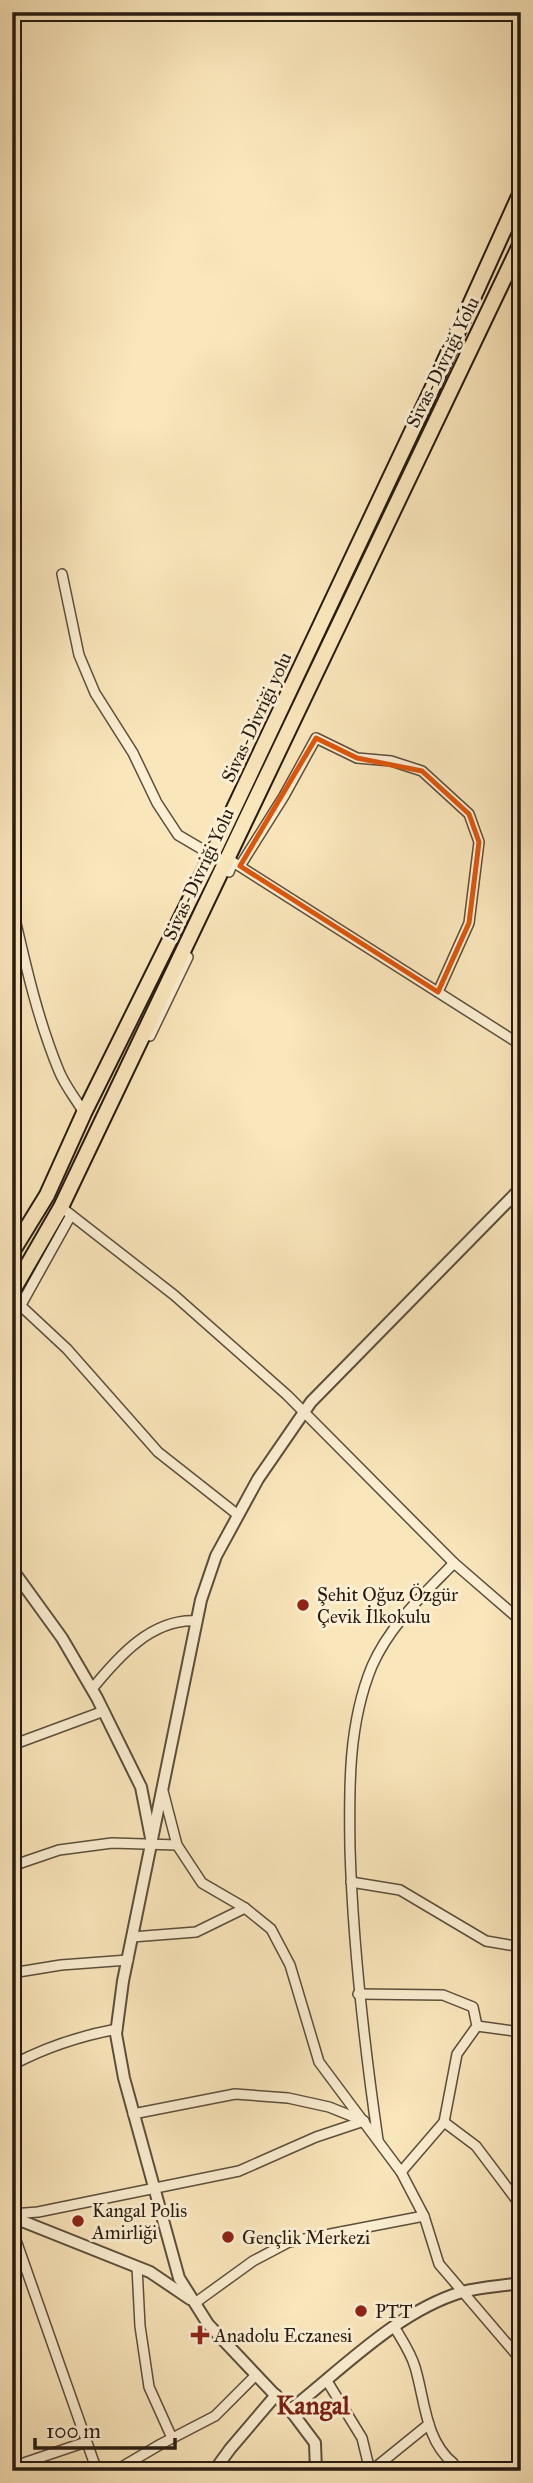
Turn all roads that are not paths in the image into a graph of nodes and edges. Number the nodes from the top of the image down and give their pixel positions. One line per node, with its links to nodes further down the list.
1 (521, 192): 4 (main road, Sivas-Divriği yolu)
2 (521, 243): 11 (main road, Sivas-Divriği Yolu)
3 (62, 574): 4 (street)
4 (212, 855): 9 (main road, Sivas-Divriği yolu)
5 (240, 866): 7 (street); 7 (street); 11 (street)
6 (12, 906): 9 (street)
7 (438, 992): 8 (street)
8 (521, 1045)
9 (84, 1112): 12 (main road, Sivas-Divriği yolu)
10 (521, 1188): 16 (street)
11 (66, 1211): 13 (main road, Sivas-Divriği Yolu); 14 (street); 16 (street)
12 (12, 1252)
13 (12, 1292)
14 (22, 1307): 15 (street); 17 (street)
15 (12, 1321)
16 (303, 1414): 17 (street); 18 (street)
17 (238, 1515): 20 (street)
18 (454, 1563): 21 (street); 29 (street)
19 (12, 1569): 22 (street)
20 (197, 1621): 22 (street); 25 (street)
21 (521, 1621)
22 (92, 1689): 23 (street)
23 (104, 1711): 24 (street); 26 (street)
24 (12, 1745)
25 (163, 1789): 26 (street); 27 (street)
26 (152, 1844): 27 (street); 28 (street); 31 (street)
27 (177, 1844): 30 (street)
28 (12, 1866)
29 (351, 1882): 32 (street); 35 (street)
30 (245, 1908): 31 (street); 41 (street)
31 (132, 1937): 33 (street)
32 (521, 1947)
33 (128, 1960): 34 (street); 37 (street)
34 (12, 1973)
35 (358, 1994): 36 (street); 43 (street)
36 (477, 2026): 38 (street); 42 (street)
37 (117, 2029): 39 (street); 40 (street)
38 (521, 2032)
39 (12, 2065)
40 (134, 2114): 41 (street); 45 (street)
41 (364, 2121): 43 (street); 45 (street)
42 (444, 2122): 44 (street); 46 (street)
43 (379, 2144): 44 (street)
44 (401, 2172): 48 (street)
45 (154, 2187): 47 (street); 53 (street)
46 (521, 2206)
47 (12, 2215): 50 (street)
48 (424, 2216): 52 (street); 53 (street)
49 (12, 2229): 62 (street)
50 (137, 2267): 53 (street); 61 (street)
51 (521, 2283): 52 (street)
52 (464, 2292): 54 (street); 55 (street)
53 (195, 2303): 56 (street)
54 (395, 2328): 57 (street); 60 (street)
55 (521, 2360)
56 (256, 2375): 58 (street); 61 (street)
57 (327, 2381): 59 (street); 69 (street)
58 (276, 2395): 59 (street); 67 (street)
59 (290, 2410): 68 (street)
60 (429, 2424): 63 (street); 69 (street)
61 (172, 2438): 66 (street)
62 (86, 2442): 64 (street); 65 (street)
63 (453, 2463)
64 (12, 2468)
65 (97, 2471)
66 (115, 2471)
67 (214, 2471)
68 (316, 2471)
69 (370, 2471)

